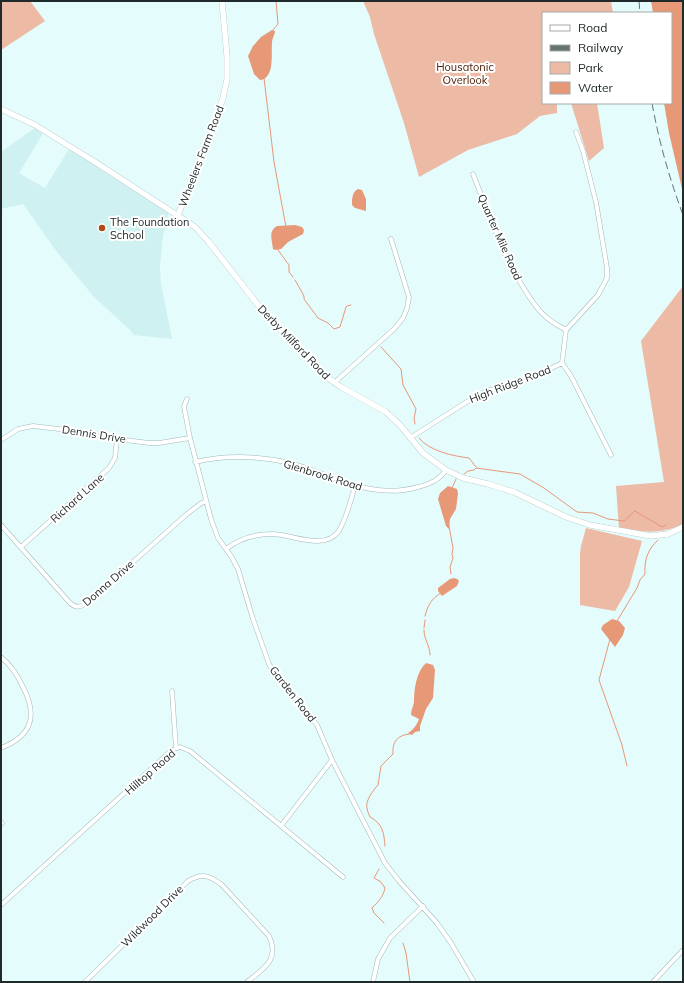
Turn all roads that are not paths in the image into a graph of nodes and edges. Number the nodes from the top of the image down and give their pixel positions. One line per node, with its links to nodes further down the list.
1 (222, 1): 5 (main road, Wheelers Farm Road)
2 (1, 109): 5 (main road, Derby Milford Road)
3 (576, 132): 7 (street)
4 (473, 174): 7 (street, Quarter Mile Road)
5 (178, 215): 9 (main road, Derby Milford Road)
6 (391, 239): 9 (street)
7 (566, 330): 8 (street, High Ridge Road)
8 (562, 363): 12 (street, High Ridge Road); 15 (street)
9 (334, 383): 12 (main road, Derby Milford Road)
10 (187, 399): 11 (street, Garden Road)
11 (190, 438): 13 (street, Dennis Drive); 16 (street, Garden Road)
12 (410, 438): 17 (main road, Derby Milford Road)
13 (117, 439): 14 (street, Dennis Drive); 22 (street, Richard Lane)
14 (1, 440)
15 (611, 455)
16 (195, 462): 18 (street, Glenbrook Road); 19 (street, Garden Road)
17 (446, 470): 18 (street, Glenbrook Road); 21 (main road, Derby Milford Road)
18 (355, 486): 23 (street)
19 (206, 501): 22 (street, Donna Drive); 23 (street, Garden Road)
20 (1, 525): 22 (street, Donna Drive)
21 (683, 527)
22 (21, 547)
23 (226, 548): 28 (street, Garden Road)
24 (1, 657): 26 (street)
25 (172, 691): 27 (street)
26 (1, 748)
27 (176, 748): 29 (street, Hilltop Road); 31 (street, Hilltop Road)
28 (332, 760): 29 (street); 32 (street, Garden Road)
29 (281, 826): 30 (street, Hilltop Road)
30 (343, 877)
31 (1, 905)
32 (423, 906): 36 (street); 37 (street, Garden Road)
33 (683, 950): 38 (street)
34 (85, 982): 35 (street, Wildwood Drive)
35 (247, 982)
36 (373, 982)
37 (474, 982)
38 (653, 982)

